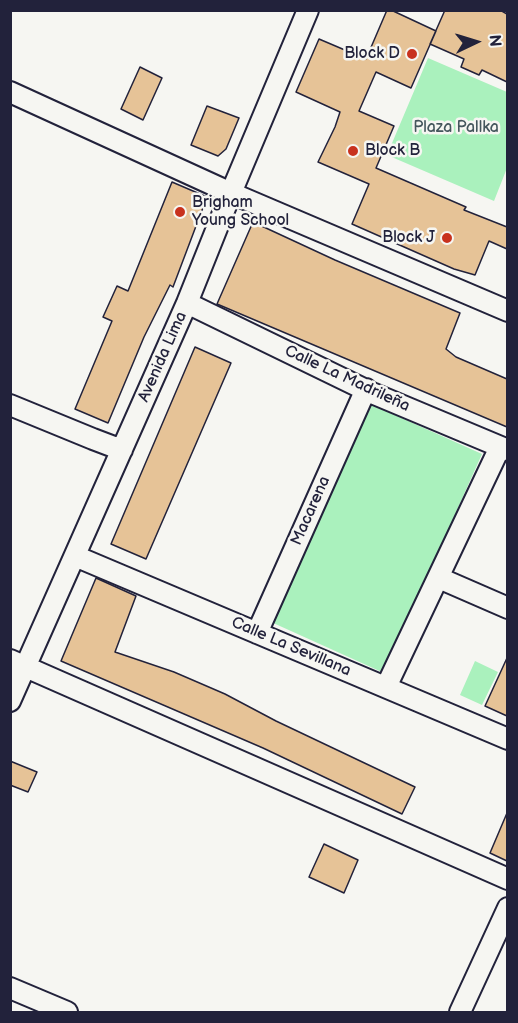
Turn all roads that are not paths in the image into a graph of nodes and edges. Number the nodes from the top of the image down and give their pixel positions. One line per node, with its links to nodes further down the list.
1 (308, 10): 3 (street, Avenida Lima)
2 (10, 92): 3 (street)
3 (231, 193): 4 (street, Avenida Lima); 5 (street)
4 (187, 303): 6 (street, Calle La Madrileña); 9 (street, Avenida Lima)
5 (507, 311)
6 (366, 389): 8 (street, Calle La Madrileña); 13 (street, Macarena)
7 (10, 405): 9 (street)
8 (504, 449): 11 (street)
9 (122, 450): 10 (street, Avenida Lima)
10 (75, 556): 13 (street, Calle La Sevillana); 14 (street, Avenida Lima)
11 (439, 578): 12 (street); 15 (street)
12 (507, 608)
13 (256, 633): 15 (street, Calle La Sevillana)
14 (18, 663): 16 (street, Avenida Lima); 18 (street)
15 (386, 687): 17 (street, Calle La Sevillana)
16 (10, 701)
17 (507, 739)
18 (507, 879)
19 (507, 908): 21 (street)
20 (10, 988): 22 (street)
21 (466, 1011)
22 (67, 1012)

